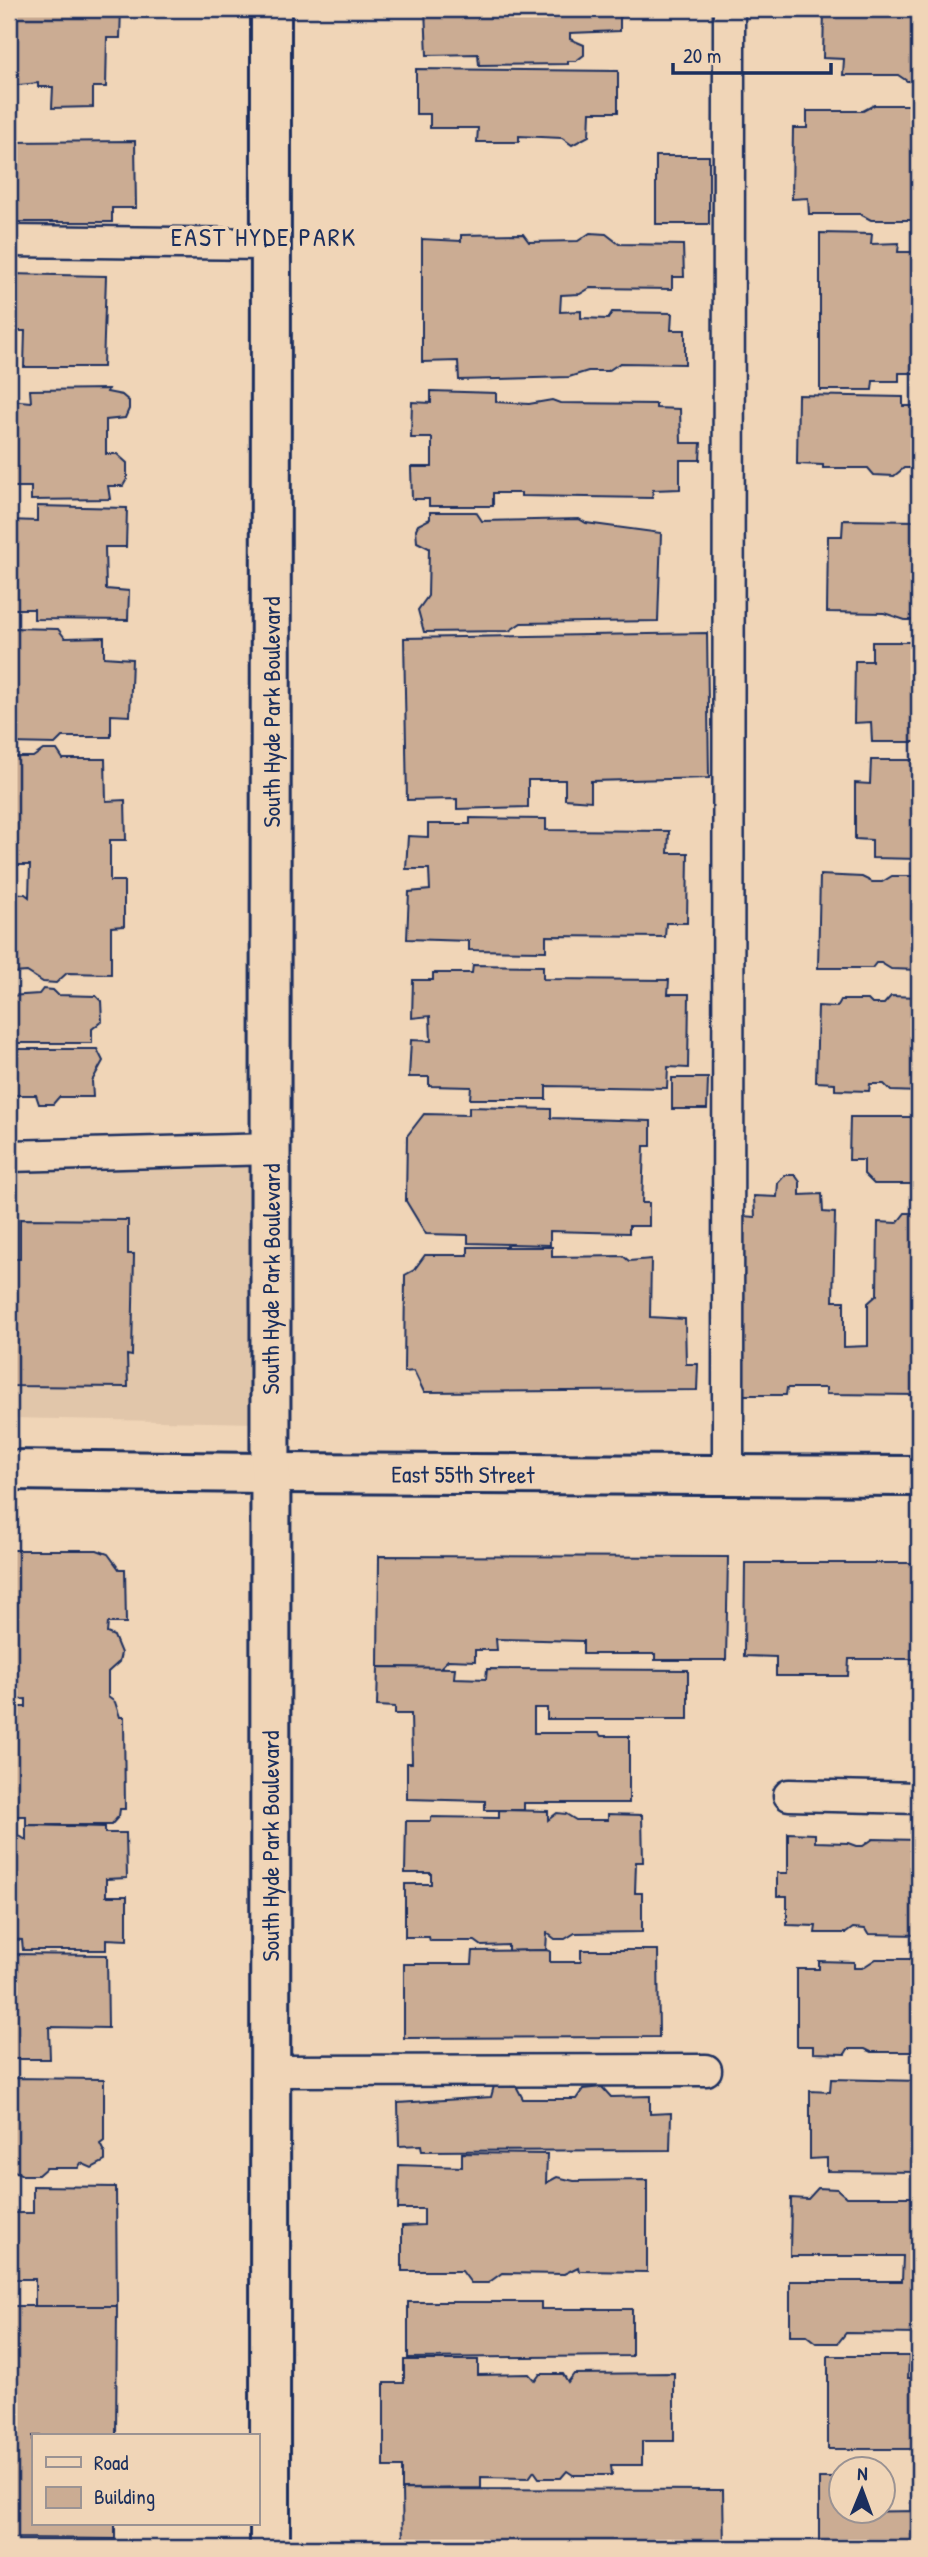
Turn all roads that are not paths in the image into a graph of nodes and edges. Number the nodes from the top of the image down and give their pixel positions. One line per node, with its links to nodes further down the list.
1 (271, 9): 4 (street, South Hyde Park Boulevard)
2 (729, 9): 9 (lane)
3 (9, 241): 4 (lane)
4 (271, 244): 5 (street, South Hyde Park Boulevard)
5 (271, 1149): 6 (lane); 8 (street, South Hyde Park Boulevard)
6 (9, 1156)
7 (9, 1470): 8 (street, East 55th Street)
8 (271, 1473): 9 (street, East 55th Street); 14 (street, South Hyde Park Boulevard)
9 (728, 1475): 10 (street, East 55th Street)
10 (919, 1476)
11 (789, 1795): 12 (lane)
12 (919, 1798)
13 (706, 2070): 14 (lane)
14 (270, 2071): 15 (street, South Hyde Park Boulevard)
15 (270, 2548)

